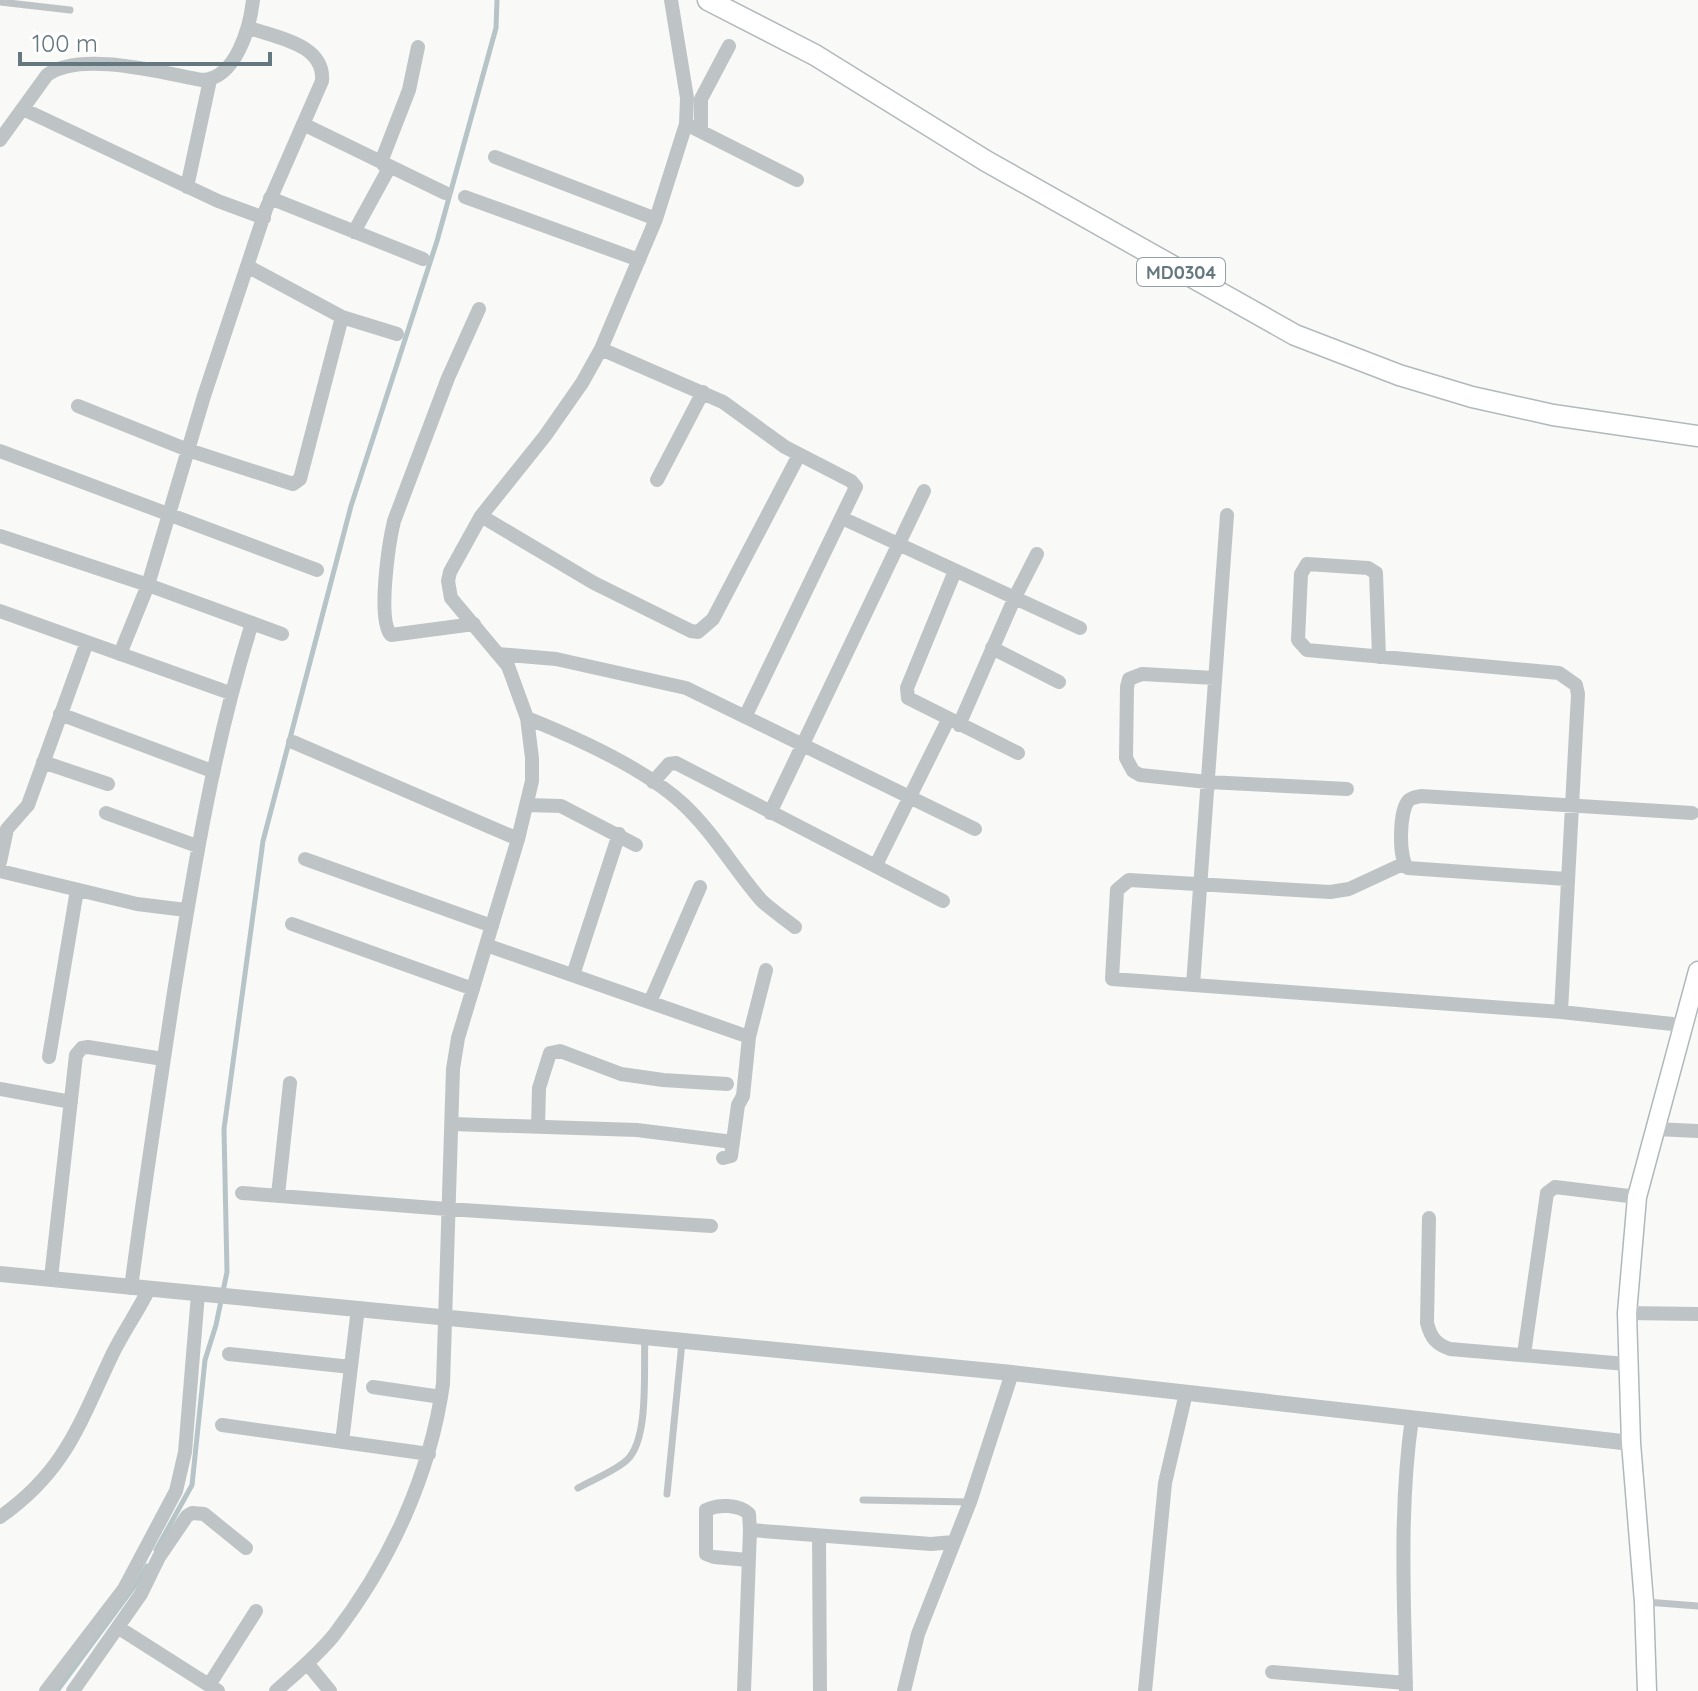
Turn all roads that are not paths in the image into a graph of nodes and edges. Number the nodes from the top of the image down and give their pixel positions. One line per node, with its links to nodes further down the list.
1 (253, 0): 6 (street)
2 (671, 0): 12 (street)
3 (708, 0): 34 (main road, MD0304)
4 (0, 2): 5 (lane)
5 (70, 10)
6 (250, 28): 9 (street); 11 (street)
7 (729, 46): 13 (street)
8 (418, 47): 16 (street)
9 (210, 80): 10 (street); 18 (street)
10 (23, 109): 14 (street); 18 (street)
11 (303, 124): 16 (street); 21 (street)
12 (686, 124): 13 (street); 23 (street)
13 (701, 131): 17 (street)
14 (0, 140)
15 (495, 157): 23 (street)
16 (381, 162): 19 (street); 24 (street)
17 (797, 180)
18 (187, 187): 22 (street)
19 (445, 193)
20 (465, 197): 26 (street)
21 (270, 198): 22 (street); 24 (street)
22 (264, 218): 27 (street)
23 (656, 219): 26 (street)
24 (354, 232): 25 (street)
25 (423, 259)
26 (639, 260): 31 (street)
27 (247, 266): 29 (street); 35 (street)
28 (479, 309): 53 (street)
29 (342, 317): 30 (street); 35 (street)
30 (397, 334)
31 (601, 349): 32 (street); 42 (street)
32 (703, 392): 37 (street); 38 (street)
33 (78, 406): 35 (street)
34 (1698, 436)
35 (188, 450): 40 (street)
36 (0, 451): 40 (street)
37 (799, 455): 42 (street); 43 (street)
38 (657, 480)
39 (924, 491): 45 (street)
40 (168, 513): 47 (street); 49 (street)
41 (1227, 515): 61 (street)
42 (481, 516): 53 (street)
43 (842, 518): 45 (street); 65 (street)
44 (0, 536): 49 (street)
45 (898, 544): 48 (street); 69 (street)
46 (1037, 554): 50 (street)
47 (317, 570)
48 (955, 571): 50 (street); 67 (street)
49 (148, 585): 52 (street); 58 (street)
50 (1015, 597): 54 (street); 57 (street)
51 (0, 611): 56 (street)
52 (252, 623): 55 (street); 63 (street)
53 (474, 624): 59 (street)
54 (1080, 628)
55 (282, 634)
56 (87, 642): 58 (street); 64 (street)
57 (992, 648): 62 (street); 67 (street)
58 (120, 654): 63 (street)
59 (498, 654): 65 (street); 66 (street)
60 (1379, 657): 60 (street); 78 (street)
61 (1215, 678): 74 (street); 74 (street)
62 (1059, 682)
63 (230, 693): 72 (street)
64 (60, 714): 71 (street); 72 (street)
65 (745, 717): 69 (street)
66 (527, 718): 73 (street); 79 (street)
67 (954, 722): 70 (street); 77 (street)
68 (293, 742): 85 (street)
69 (804, 745): 77 (street); 81 (street)
70 (1018, 753)
71 (43, 762): 75 (street); 89 (street)
72 (212, 771): 87 (street)
73 (653, 782): 81 (street); 101 (street)
74 (1208, 782): 76 (street); 94 (street)
75 (108, 784)
76 (1347, 789)
77 (909, 797): 83 (street); 91 (street)
78 (1571, 804): 82 (street); 90 (street); 93 (street)
79 (527, 805): 84 (street); 85 (street)
80 (106, 813): 87 (street)
81 (770, 813): 91 (street)
82 (1692, 813)
83 (975, 829)
84 (619, 834): 86 (street); 105 (street)
85 (518, 839): 100 (street)
86 (636, 845)
87 (197, 846): 98 (street)
88 (305, 859): 100 (street)
89 (0, 862)
90 (1403, 864): 93 (street); 94 (street)
91 (876, 865): 97 (street)
92 (0, 871): 96 (street)
93 (1566, 879): 110 (street)
94 (1200, 885): 106 (street); 106 (street)
95 (700, 887): 109 (street)
96 (77, 890): 98 (street); 113 (street)
97 (943, 901)
98 (186, 910): 114 (street)
99 (292, 924): 107 (street)
100 (492, 926): 102 (street)
101 (795, 927)
102 (486, 945): 105 (street); 107 (street)
103 (766, 970): 112 (street)
104 (1698, 971): 108 (main road)
105 (573, 975): 109 (street)
106 (1193, 985): 110 (street)
107 (473, 989): 119 (street)
108 (1695, 994): 111 (main road)
109 (650, 1002): 112 (street)
110 (1561, 1012): 111 (street)
111 (1682, 1025): 121 (main road)
112 (749, 1037): 124 (street)
113 (49, 1057)
114 (163, 1059): 118 (street); 133 (street)
115 (290, 1083): 126 (street)
116 (727, 1084): 120 (street)
117 (0, 1089): 118 (street)
118 (71, 1102): 132 (street)
119 (452, 1124): 120 (street); 128 (street)
120 (538, 1127): 123 (street)
121 (1655, 1129): 122 (street); 127 (main road)
122 (1698, 1131)
123 (725, 1141)
124 (723, 1158)
125 (242, 1193): 126 (street)
126 (278, 1195): 128 (street)
127 (1637, 1197): 137 (main road); 143 (street)
128 (447, 1209): 130 (street); 139 (street)
129 (1429, 1218): 143 (street)
130 (711, 1226)
131 (0, 1274): 132 (street)
132 (51, 1278): 133 (street)
133 (131, 1288): 134 (street)
134 (149, 1289): 135 (street); 159 (street)
135 (215, 1295): 136 (street); 173 (street)
136 (358, 1308): 139 (street); 145 (street)
137 (1627, 1313): 138 (street); 144 (main road)
138 (1698, 1314)
139 (445, 1316): 140 (street); 149 (street)
140 (645, 1335): 141 (street); 155 (lane)
141 (682, 1339): 146 (street); 156 (lane)
142 (229, 1354): 145 (street)
143 (1524, 1354): 144 (street)
144 (1626, 1364): 153 (main road)
145 (351, 1367): 152 (street)
146 (1012, 1373): 148 (street); 158 (street)
147 (373, 1387): 149 (street)
148 (1186, 1393): 150 (street); 180 (street)
149 (441, 1397): 154 (street)
150 (1412, 1418): 153 (street); 171 (street)
151 (222, 1425): 152 (street)
152 (342, 1442): 154 (street)
153 (1631, 1443): 165 (main road)
154 (429, 1454): 169 (street)
155 (578, 1488)
156 (667, 1494)
157 (863, 1500): 158 (lane)
158 (970, 1502): 162 (street)
159 (0, 1517)
160 (750, 1530): 161 (street); 164 (street); 164 (street)
161 (819, 1536): 162 (street); 178 (street)
162 (953, 1542): 179 (street)
163 (246, 1548): 168 (street)
164 (748, 1560): 177 (street)
165 (1644, 1602): 166 (lane); 181 (main road)
166 (1698, 1606)
167 (256, 1611): 172 (street)
168 (119, 1628): 172 (street); 174 (street)
169 (307, 1663): 175 (street); 176 (street)
170 (1272, 1672): 171 (street)
171 (1406, 1687)
172 (213, 1688)
173 (46, 1691)
174 (73, 1691)
175 (276, 1691)
176 (330, 1691)
177 (744, 1691)
178 (820, 1691)
179 (904, 1691)
180 (1145, 1691)
181 (1647, 1691)

